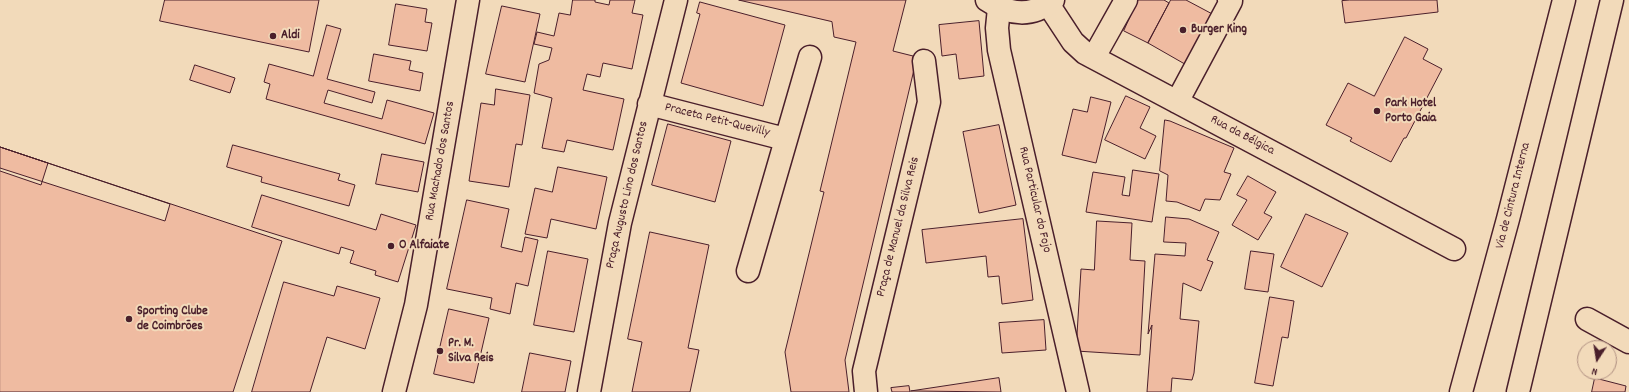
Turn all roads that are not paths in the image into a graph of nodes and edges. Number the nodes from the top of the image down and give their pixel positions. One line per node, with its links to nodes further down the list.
1 (468, 0): 19 (main road, Rua Machado dos Santos)
2 (676, 0): 13 (main road, Praça Augusto Lino dos Santos)
3 (1126, 0): 10 (main road)
4 (1229, 0): 12 (main road)
5 (1564, 0): 23 (main road, Via de Cintura Interna)
6 (1612, 0): 24 (main road)
7 (1050, 2): 8 (main road, Rua da Bélgica); 10 (main road, Rua da Bélgica)
8 (993, 4): 22 (main road, Rua Particular do Fojo)
9 (810, 57): 14 (main road, Praceta Petit-Quevilly)
10 (1094, 57): 12 (main road, Rua da Bélgica)
11 (924, 61): 21 (main road, Praça de Manuel da Silva Reis)
12 (1177, 102): 15 (main road, Rua da Bélgica)
13 (649, 104): 14 (main road, Praceta Petit-Quevilly); 20 (main road, Praça Augusto Lino dos Santos)
14 (785, 139): 16 (main road, Praceta Petit-Quevilly)
15 (1454, 249)
16 (748, 271)
17 (1587, 319): 18 (main road)
18 (1629, 342)
19 (394, 392)
20 (589, 392)
21 (866, 392)
22 (1078, 392)
23 (1461, 392)
24 (1518, 392)

